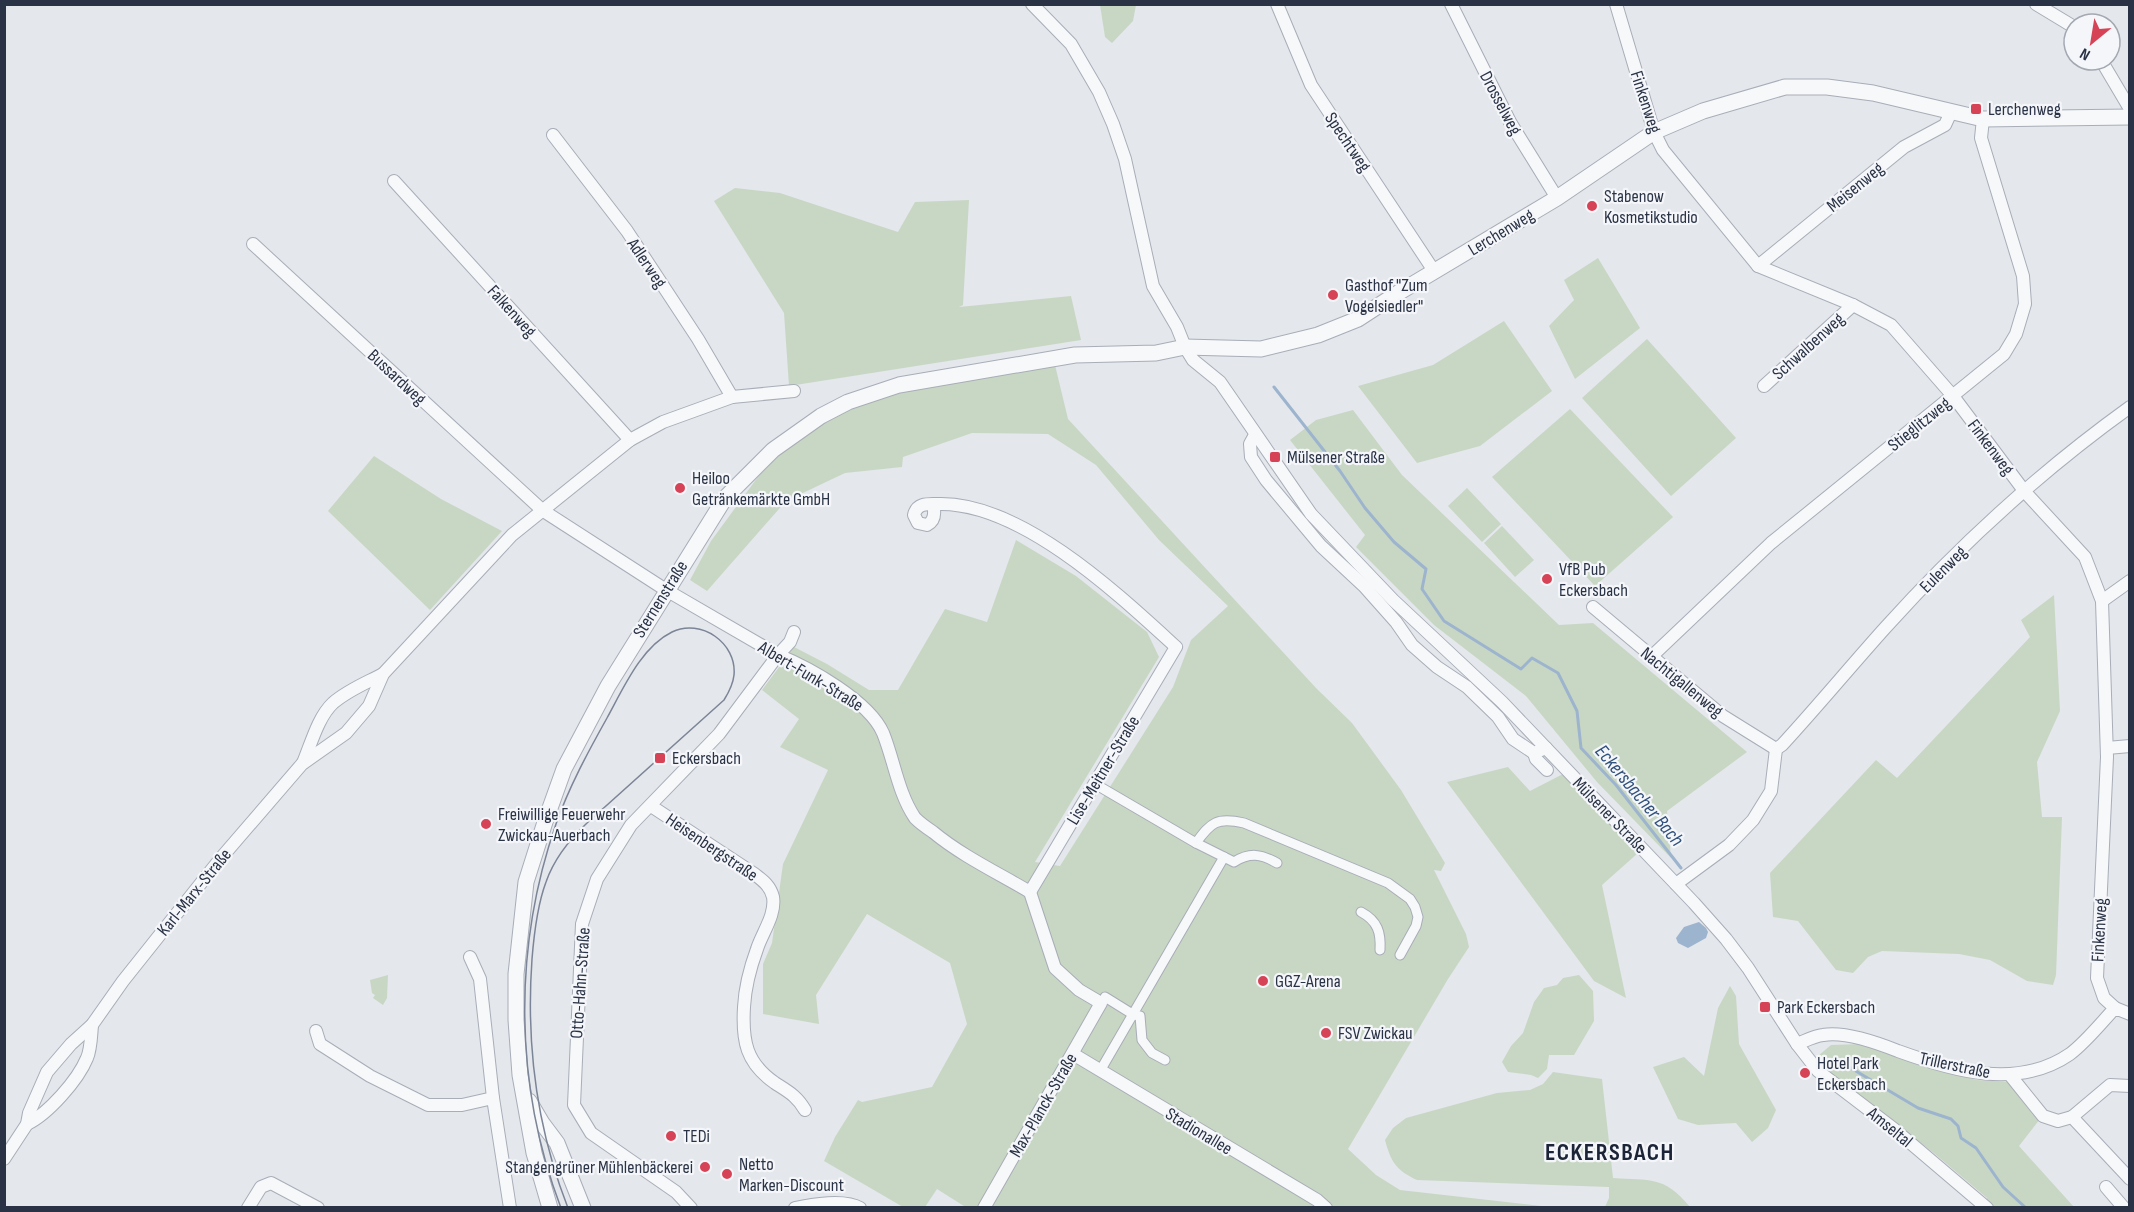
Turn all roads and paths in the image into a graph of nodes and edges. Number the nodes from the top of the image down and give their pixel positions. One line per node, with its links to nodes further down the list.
1 (1032, 4): 20 (street, Mülsener Straße)
2 (1277, 4): 18 (street, Spechtweg)
3 (1451, 4): 15 (street, Drosselweg)
4 (1616, 4): 12 (street, Finkenweg)
5 (2036, 4): 6 (street)
6 (2062, 20)
7 (2108, 72): 8 (street)
8 (2130, 109)
9 (1951, 112): 11 (street, Lerchenweg); 12 (street, Lerchenweg); 17 (street, Meisenweg)
10 (2130, 117): 11 (street, Lerchenweg)
11 (1983, 119): 23 (street, Stieglitzweg)
12 (1654, 132): 15 (street, Lerchenweg); 17 (street, Finkenweg)
13 (553, 135): 24 (street, Adlerweg)
14 (394, 181): 27 (street, Falkenweg)
15 (1557, 198): 18 (street, Lerchenweg)
16 (253, 244): 30 (street, Bussardweg)
17 (1758, 266): 19 (street, Finkenweg)
18 (1434, 271): 20 (street, Lerchenweg)
19 (1853, 305): 21 (street, Schwalbenweg); 23 (street, Finkenweg)
20 (1185, 347): 26 (street, Mülsener Straße); 32 (street, Sternenstraße)
21 (1764, 386)
22 (794, 391): 24 (street, Karl-Marx-Straße)
23 (1953, 396): 28 (street, Finkenweg); 37 (street, Stieglitzweg)
24 (732, 397): 27 (street, Karl-Marx-Straße)
25 (2130, 407): 28 (street, Eulenweg)
26 (1255, 435): 42 (street, Mülsener Straße); 42 (street)
27 (630, 440): 30 (street, Karl-Marx-Straße)
28 (2025, 492): 33 (street, Finkenweg); 41 (street, Eulenweg)
29 (933, 504): 45 (street, Lise-Meitner-Straße)
30 (542, 510): 32 (street, Albert-Funk-Straße); 38 (street, Karl-Marx-Straße)
31 (2130, 580): 33 (street)
32 (666, 590): 36 (street, Albert-Funk-Straße); 67 (street, Sternenstraße)
33 (2102, 601): 40 (street, Finkenweg)
34 (1593, 607): 37 (street, Nachtigallenweg)
35 (794, 632): 36 (street, Otto-Hahn-Straße)
36 (778, 656): 46 (street, Otto-Hahn-Straße); 51 (street, Albert-Funk-Straße)
37 (1651, 657): 41 (street, Nachtigallenweg)
38 (383, 674): 43 (street, Karl-Marx-Straße); 43 (street, Karl-Marx-Straße)
39 (2130, 747): 40 (street)
40 (2107, 748): 57 (street, Finkenweg)
41 (1776, 749): 50 (street)
42 (1540, 750): 44 (street); 50 (street, Mülsener Straße)
43 (302, 764): 60 (street, Karl-Marx-Straße)
44 (1547, 770)
45 (1095, 784): 47 (street); 51 (street, Lise-Meitner-Straße)
46 (651, 806): 70 (street, Heisenbergstraße); 81 (street, Otto-Hahn-Straße)
47 (1196, 843): 48 (street); 54 (street)
48 (1224, 857): 49 (street); 59 (street)
49 (1277, 863)
50 (1676, 884): 62 (street, Mülsener Straße)
51 (1030, 892): 56 (street)
52 (1361, 912): 53 (street)
53 (1380, 950)
54 (1400, 954)
55 (470, 957): 69 (street)
56 (1103, 1000): 59 (street); 63 (street, Max-Planck-Straße)
57 (2115, 1008): 58 (street); 66 (street, Trillerstraße)
58 (2130, 1014)
59 (1134, 1015): 64 (street); 65 (street)
60 (93, 1025): 72 (street, Karl-Marx-Straße); 72 (street, Karl-Marx-Straße)
61 (316, 1031): 69 (street)
62 (1797, 1044): 66 (street, Trillerstraße); 86 (street, Amseltal)
63 (1073, 1054): 65 (street, Stadionallee); 84 (street, Max-Planck-Straße)
64 (1165, 1060)
65 (1100, 1071): 85 (street, Stadionallee)
66 (2010, 1075): 71 (street)
67 (520, 1076): 79 (street, Sternenstraße); 80 (street, Sternenstraße)
68 (2130, 1086): 71 (street)
69 (493, 1098): 78 (street)
70 (805, 1110)
71 (2073, 1117): 74 (street)
72 (27, 1124): 73 (street, Karl-Marx-Straße)
73 (4, 1159)
74 (2130, 1179)
75 (2106, 1187): 87 (street)
76 (248, 1208): 77 (street)
77 (318, 1208)
78 (510, 1208)
79 (550, 1208)
80 (583, 1208)
81 (691, 1208)
82 (795, 1208): 83 (street)
83 (860, 1208)
84 (984, 1208)
85 (1326, 1208)
86 (1987, 1208)
87 (2124, 1208)

